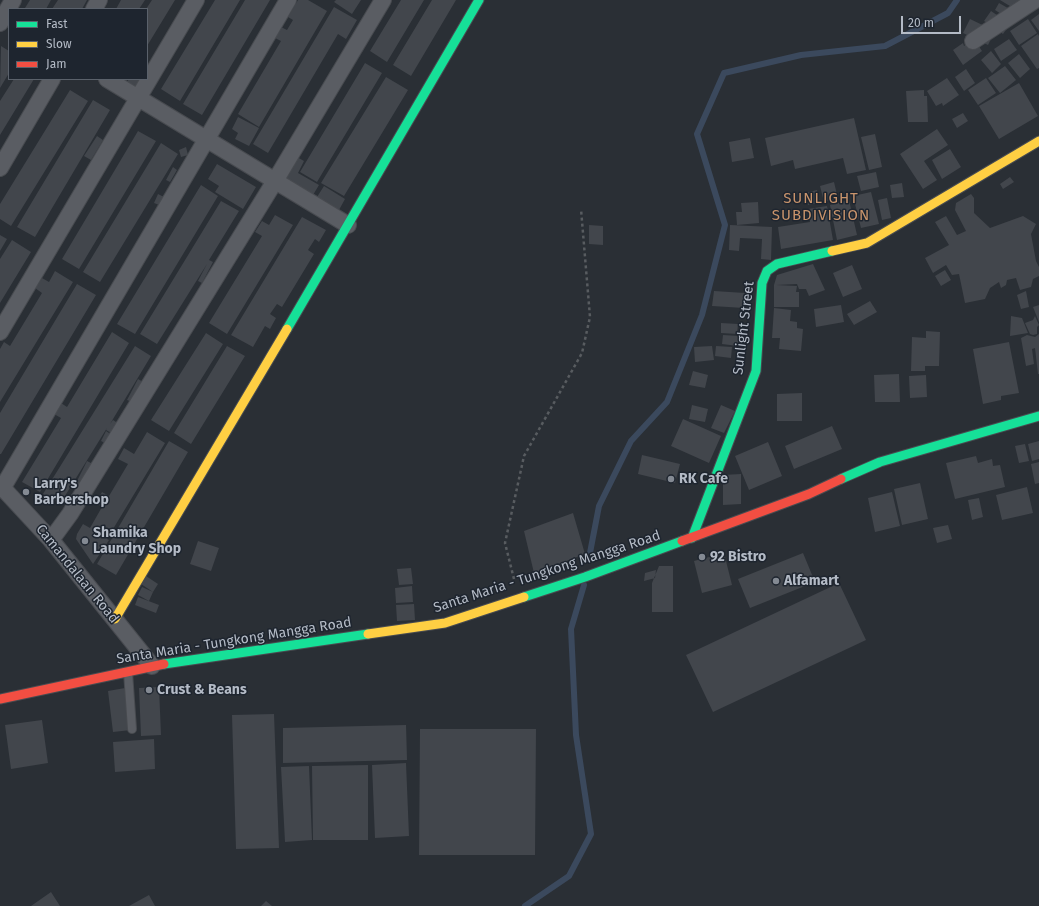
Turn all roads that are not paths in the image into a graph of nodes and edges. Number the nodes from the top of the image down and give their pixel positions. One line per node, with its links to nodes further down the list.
1 (196, 0): 11 (street)
2 (288, 0): 12 (street)
3 (383, 0): 15 (street)
4 (479, 0): 16 (street)
5 (1035, 0): 8 (street)
6 (8, 10): 7 (street)
7 (3, 19)
8 (973, 42)
9 (51, 80): 14 (street)
10 (109, 80): 11 (street)
11 (138, 98): 12 (street); 17 (street)
12 (206, 139): 15 (street); 19 (street)
13 (1039, 142): 20 (street, Sunlight Street)
14 (0, 168)
15 (275, 181): 16 (street); 21 (street)
16 (348, 225): 22 (street)
17 (0, 332)
18 (1039, 416): 20 (street, Santa Maria - Tungkong Mangga Road)
19 (1, 486): 21 (street, Camandalaan Road)
20 (692, 538): 23 (street, Santa Maria - Tungkong Mangga Road)
21 (51, 540): 22 (street, Camandalaan Road)
22 (115, 619): 23 (street, Camandalaan Road)
23 (152, 666): 24 (street, Santa Maria - Tungkong Mangga Road)
24 (128, 671): 25 (street, Santa Maria - Tungkong Mangga Road); 26 (lane)
25 (0, 699)
26 (132, 730)

